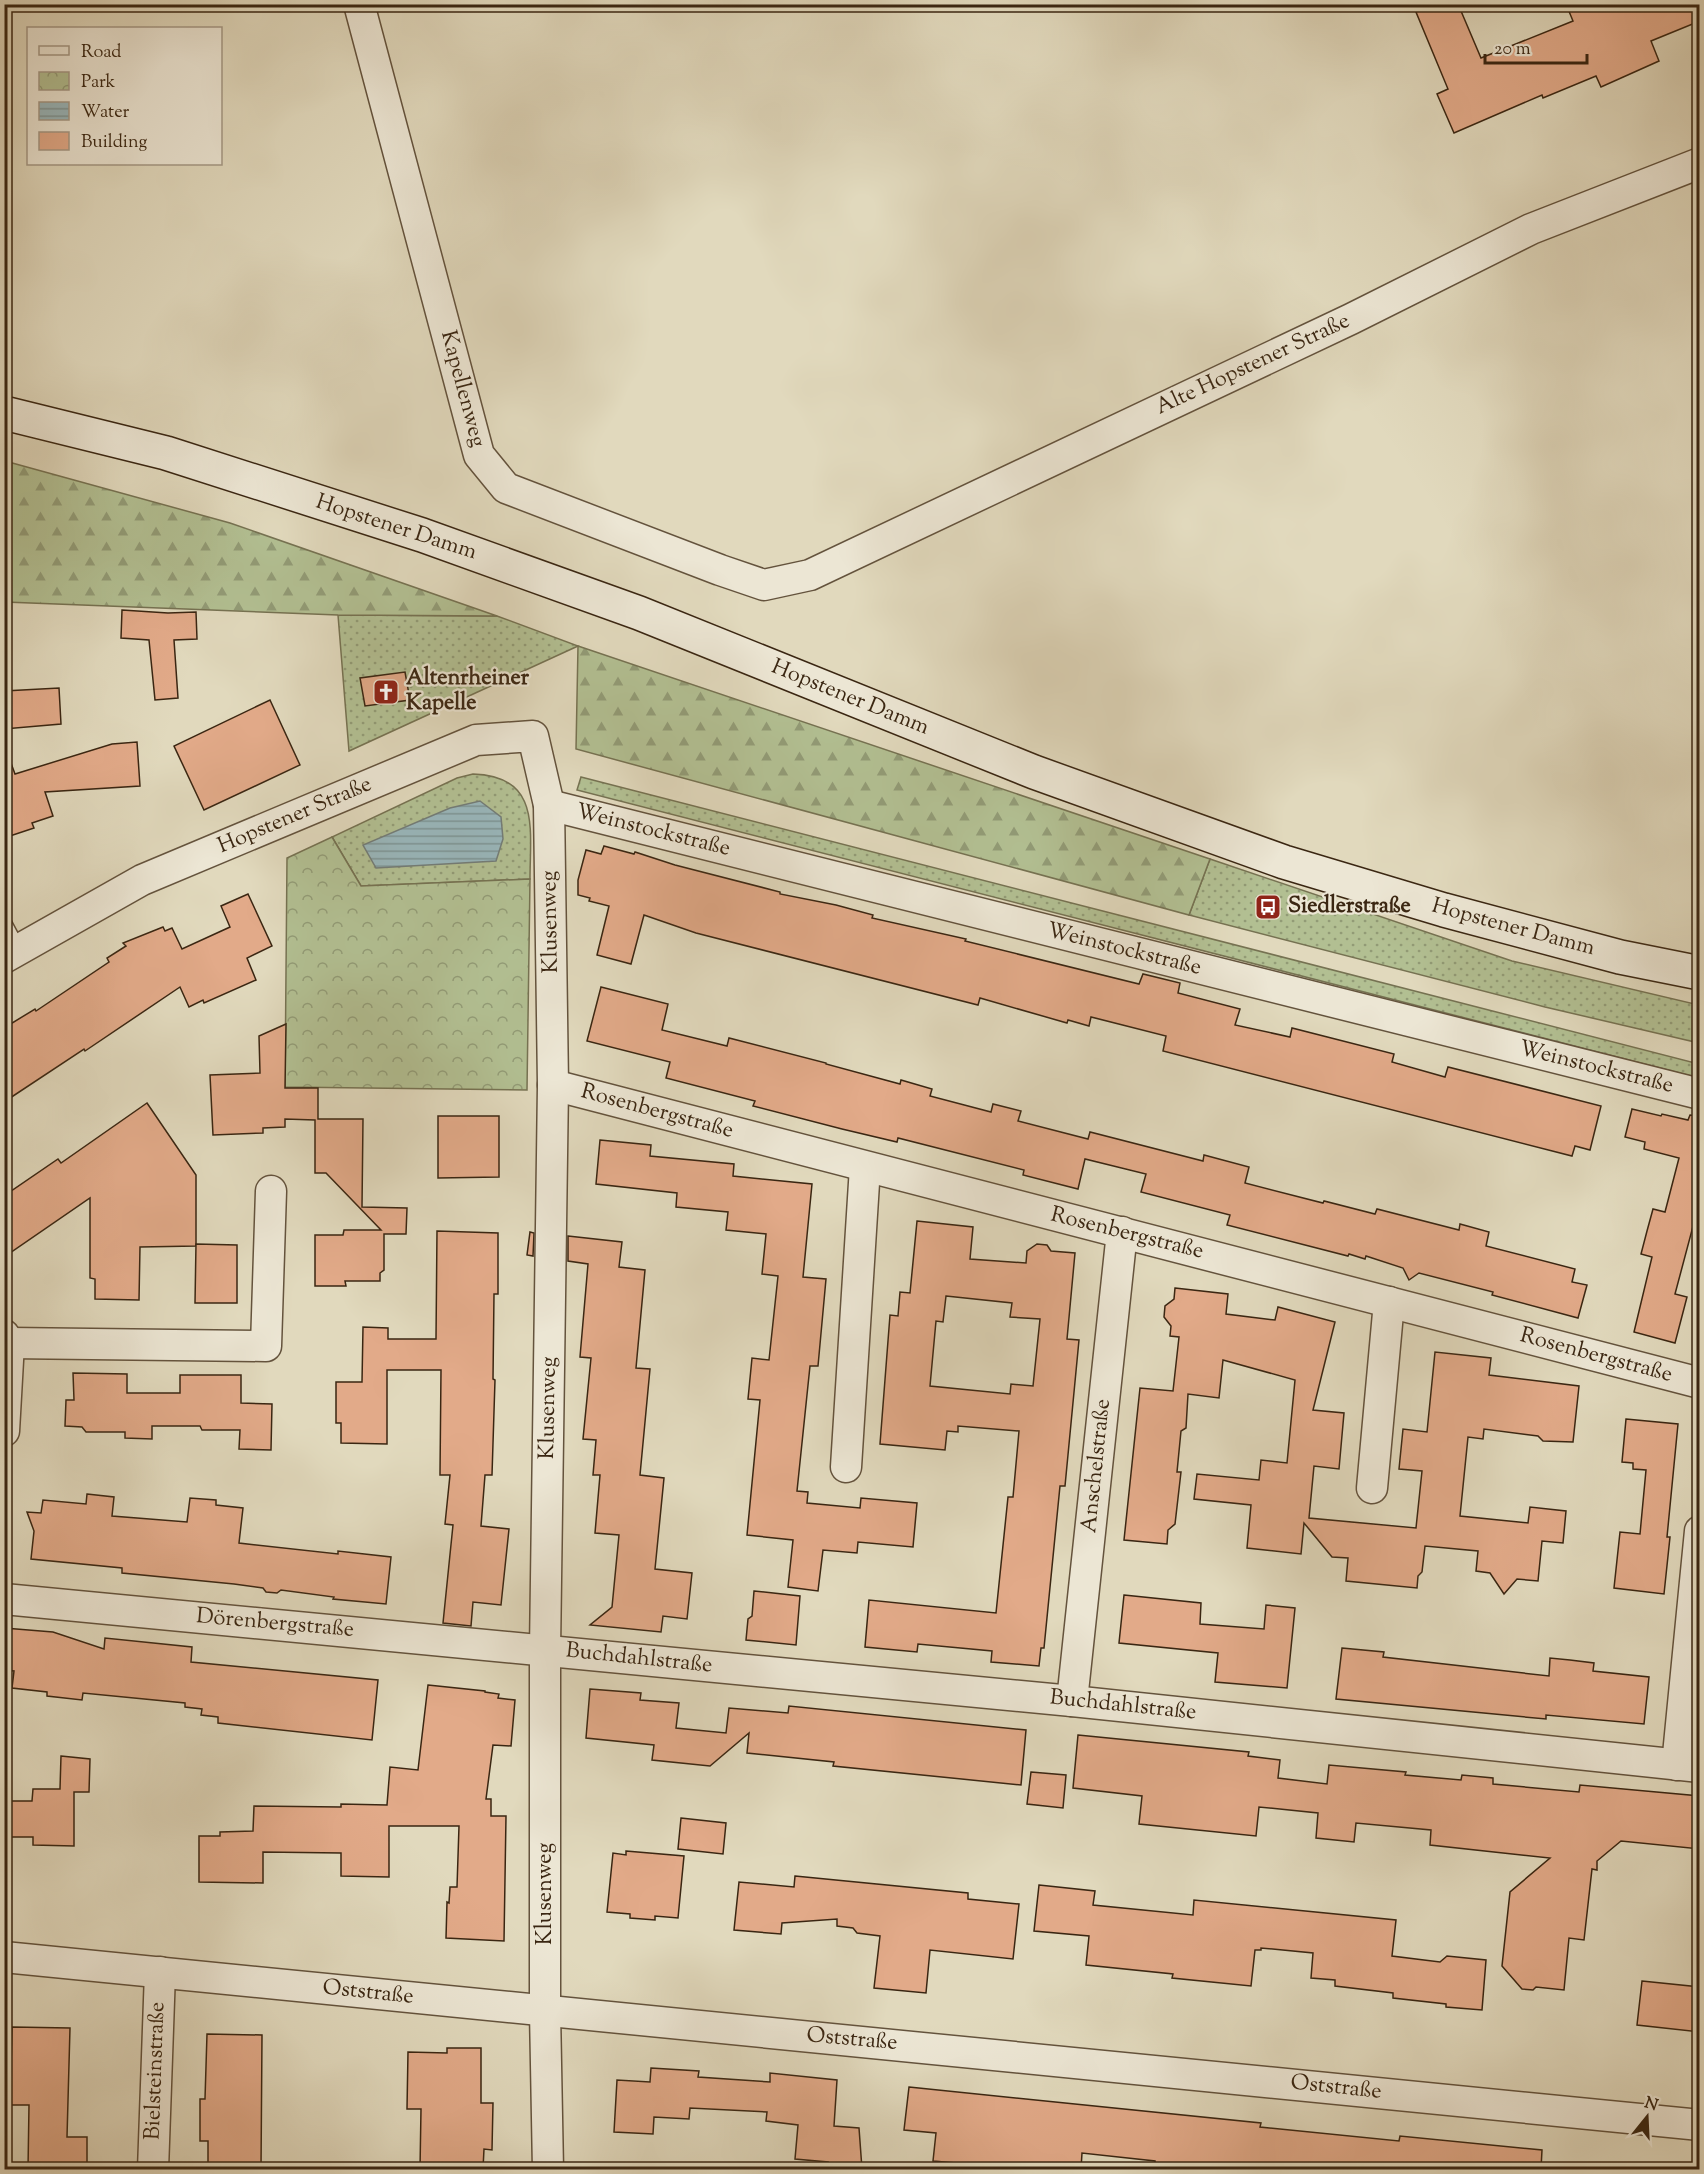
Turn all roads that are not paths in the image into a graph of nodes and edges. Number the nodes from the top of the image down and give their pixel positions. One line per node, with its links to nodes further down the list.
1 (359, 4): 4 (street, Kapellenweg)
2 (1700, 163): 4 (street, Alte Hopstener Straße)
3 (4, 413): 8 (main road, Hopstener Damm)
4 (810, 575)
5 (549, 805): 7 (street, Hopstener Straße); 9 (street, Klusenweg); 10 (street, Weinstockstraße)
6 (4, 924): 7 (lane)
7 (11, 954)
8 (1700, 973)
9 (553, 1084): 11 (street, Rosenbergstraße); 22 (street, Klusenweg)
10 (1700, 1095)
11 (865, 1167): 13 (street, Rosenbergstraße); 18 (street)
12 (271, 1191): 15 (street)
13 (1122, 1232): 14 (street, Rosenbergstraße); 23 (street, Anschelstraße)
14 (1389, 1302): 16 (street, Rosenbergstraße); 19 (street)
15 (7, 1339): 17 (street)
16 (1700, 1383)
17 (4, 1431)
18 (846, 1467)
19 (1372, 1488)
20 (1700, 1531): 24 (street)
21 (4, 1599): 22 (street, Dörenbergstraße)
22 (545, 1650): 23 (street, Buchdahlstraße); 27 (street, Klusenweg)
23 (1072, 1701): 24 (street, Buchdahlstraße)
24 (1688, 1766)
25 (4, 1957): 26 (street, Oststraße)
26 (160, 1972): 27 (street, Oststraße); 29 (street, Bielsteinstraße)
27 (545, 2011): 28 (street, Oststraße); 30 (street, Klusenweg)
28 (1700, 2125)
29 (153, 2169)
30 (548, 2169)

